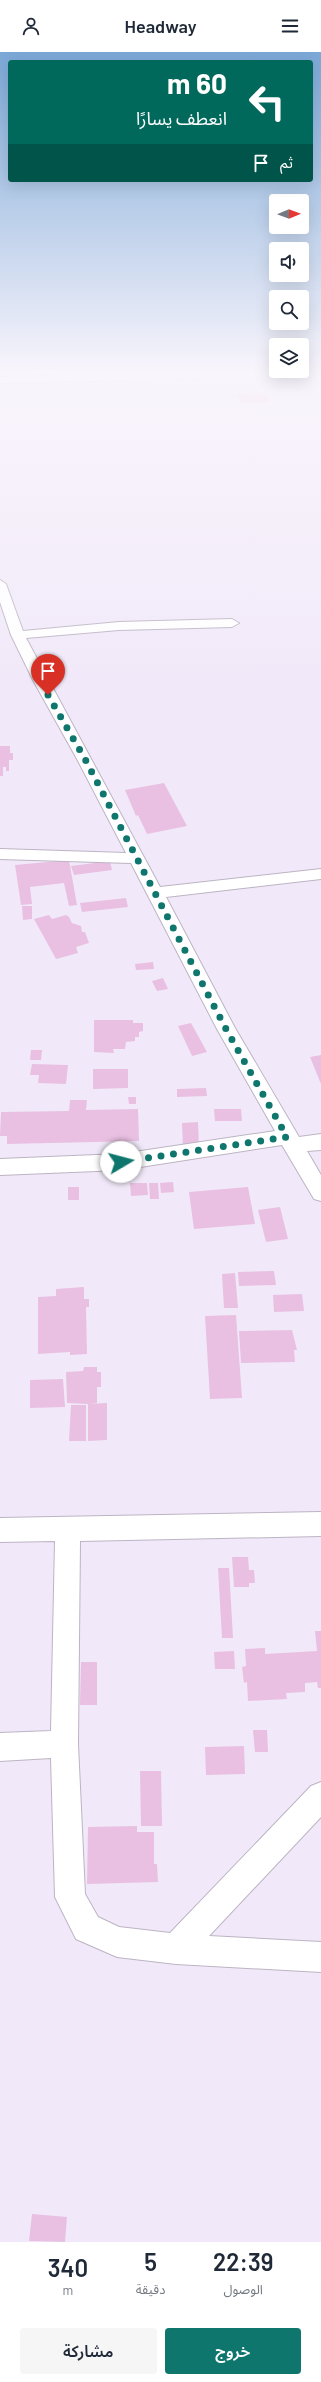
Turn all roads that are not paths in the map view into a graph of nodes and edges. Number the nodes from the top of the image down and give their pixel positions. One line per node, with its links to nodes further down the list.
1 (0, 584): 3 (street)
2 (232, 623): 3 (street)
3 (18, 635): 5 (street)
4 (0, 854): 5 (street)
5 (135, 858): 7 (street)
6 (321, 874): 7 (street)
7 (154, 893): 8 (street)
8 (290, 1141): 9 (street); 10 (street); 11 (street)
9 (321, 1142)
10 (0, 1167)
11 (321, 1193)
12 (321, 1524): 13 (street)
13 (68, 1529): 14 (street); 15 (street)
14 (0, 1530)
15 (64, 1744): 16 (street); 18 (street)
16 (0, 1747)
17 (321, 1796): 18 (street)
18 (176, 1949): 19 (street)
19 (321, 1957)

